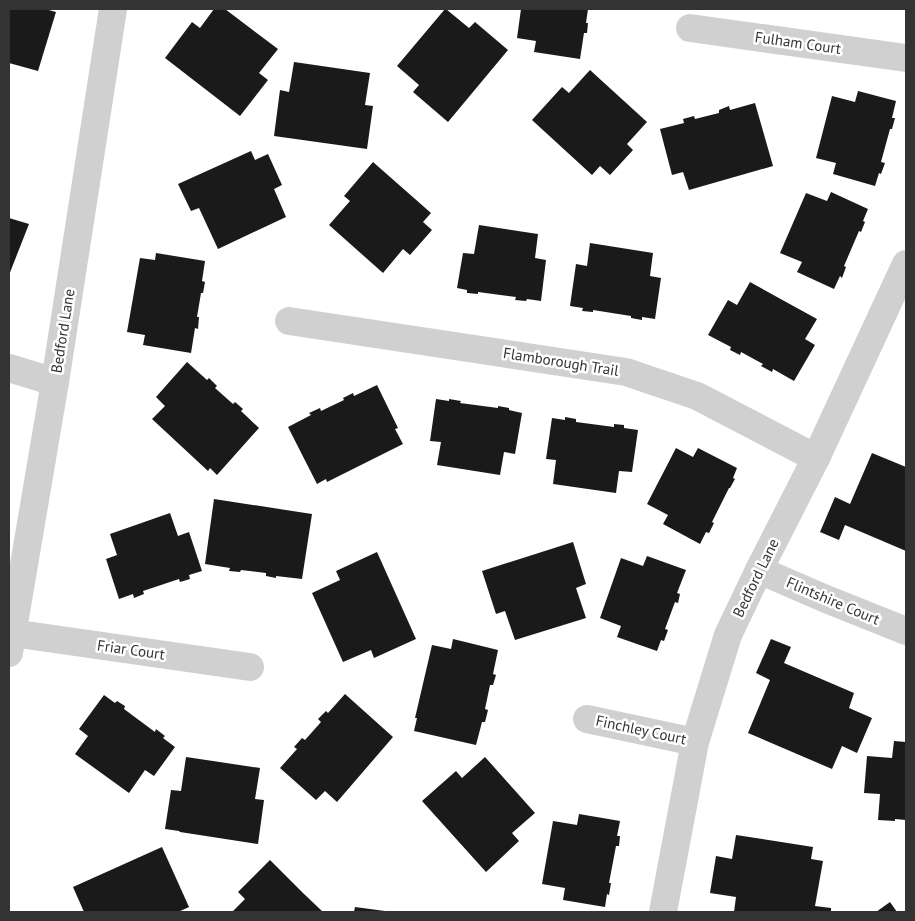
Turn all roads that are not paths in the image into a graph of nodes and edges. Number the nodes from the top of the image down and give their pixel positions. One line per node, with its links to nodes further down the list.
1 (113, 9): 7 (street, Bedford Lane)
2 (690, 28): 3 (street, Fulham Court)
3 (906, 58)
4 (906, 264): 8 (street, Bedford Lane)
5 (289, 321): 8 (street, Flamborough Trail)
6 (9, 368): 7 (street)
7 (56, 382): 11 (street, Bedford Lane)
8 (816, 458): 9 (street, Bedford Lane)
9 (759, 570): 10 (street, Flintshire Court); 14 (street, Bedford Lane)
10 (906, 631)
11 (10, 643): 12 (street, Friar Court)
12 (250, 667)
13 (587, 718): 14 (street, Finchley Court)
14 (694, 742): 15 (street, Bedford Lane)
15 (663, 912)

